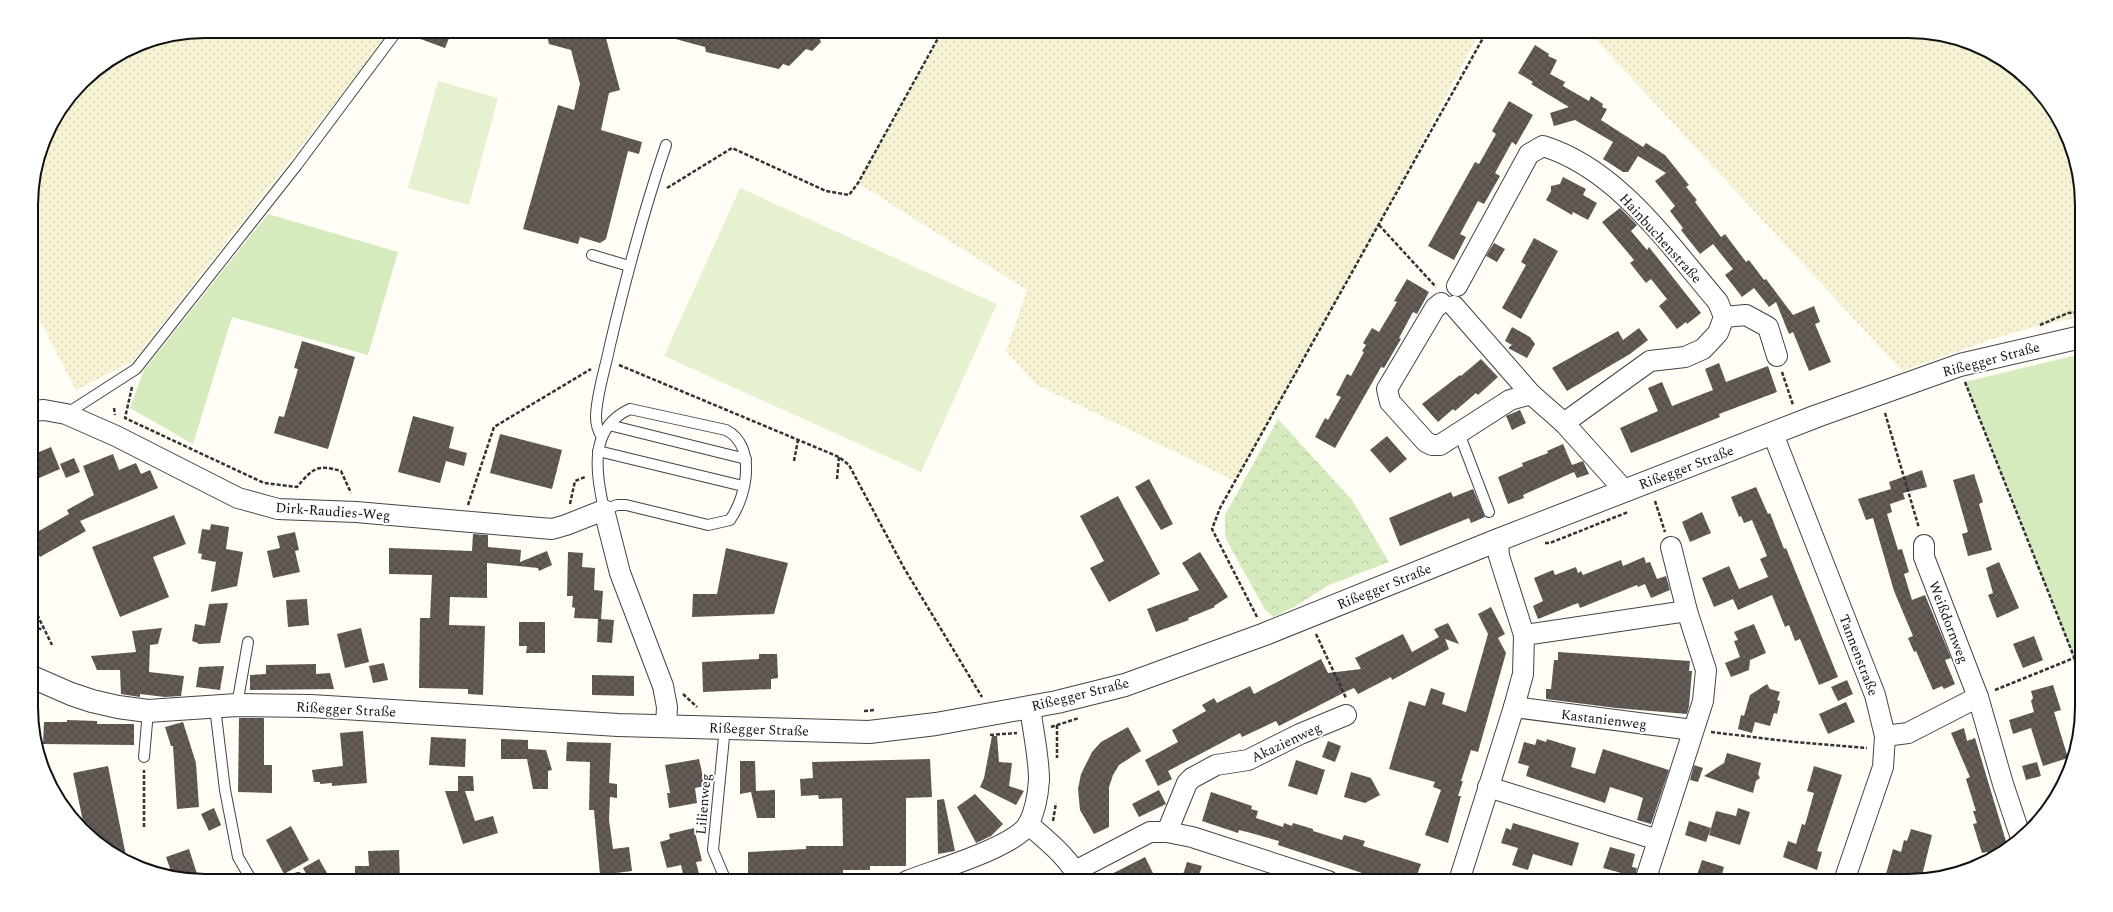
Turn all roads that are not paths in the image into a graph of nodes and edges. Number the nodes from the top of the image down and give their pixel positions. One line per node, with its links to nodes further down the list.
1 (392, 38): 11 (lane)
2 (666, 144): 4 (lane)
3 (592, 255): 4 (lane)
4 (630, 266): 16 (lane)
5 (1448, 296): 6 (street, Hainbuchenstraße); 9 (street); 14 (street, Hainbuchenstraße)
6 (1724, 317): 8 (street); 12 (street)
7 (2075, 338): 15 (street, Rißegger Straße)
8 (1777, 356)
9 (1531, 394): 12 (street); 14 (street, Hainbuchenstraße)
10 (38, 410): 11 (street, Dirk-Raudies-Weg)
11 (66, 414): 21 (street, Dirk-Raudies-Weg)
12 (1564, 423): 20 (street)
13 (609, 425): 16 (lane); 18 (lane); 18 (lane)
14 (1459, 433): 22 (lane)
15 (1773, 434): 20 (street, Rißegger Straße); 40 (street, Tannenstraße)
16 (602, 437): 17 (lane)
17 (598, 451): 19 (lane); 21 (lane)
18 (746, 460): 19 (lane)
19 (743, 486): 21 (lane)
20 (1625, 490): 23 (street, Rißegger Straße)
21 (604, 510): 37 (street)
22 (1489, 512)
23 (1498, 540): 27 (street); 33 (street, Rißegger Straße)
24 (1924, 546): 30 (street, Weißdornweg)
25 (1670, 547): 26 (street)
26 (1687, 611): 27 (street); 39 (street)
27 (1524, 635): 34 (street)
28 (248, 642): 31 (lane)
29 (38, 679): 36 (street, Rißegger Straße)
30 (1978, 697): 40 (street); 45 (street, Weißdornweg)
31 (237, 705): 32 (street, Rißegger Straße); 37 (street, Rißegger Straße)
32 (215, 707): 36 (street, Rißegger Straße); 47 (lane)
33 (1030, 707): 38 (street, Rißegger Straße); 43 (street)
34 (1514, 707): 39 (street, Kastanienweg); 42 (street)
35 (1348, 710): 44 (street, Akazienweg)
36 (148, 711): 41 (lane)
37 (666, 726): 38 (street, Rißegger Straße)
38 (725, 727): 48 (lane, Lilienweg)
39 (1693, 730): 46 (street)
40 (1884, 742): 55 (street, Tannenstraße)
41 (144, 757)
42 (1488, 787): 46 (street); 53 (street)
43 (1028, 824): 49 (street); 50 (street)
44 (1167, 832): 51 (street); 52 (street)
45 (2019, 832)
46 (1658, 840): 54 (street)
47 (248, 874)
48 (723, 874)
49 (926, 874)
50 (1076, 874)
51 (1081, 874)
52 (1306, 874)
53 (1461, 874)
54 (1647, 874)
55 (1846, 874)

